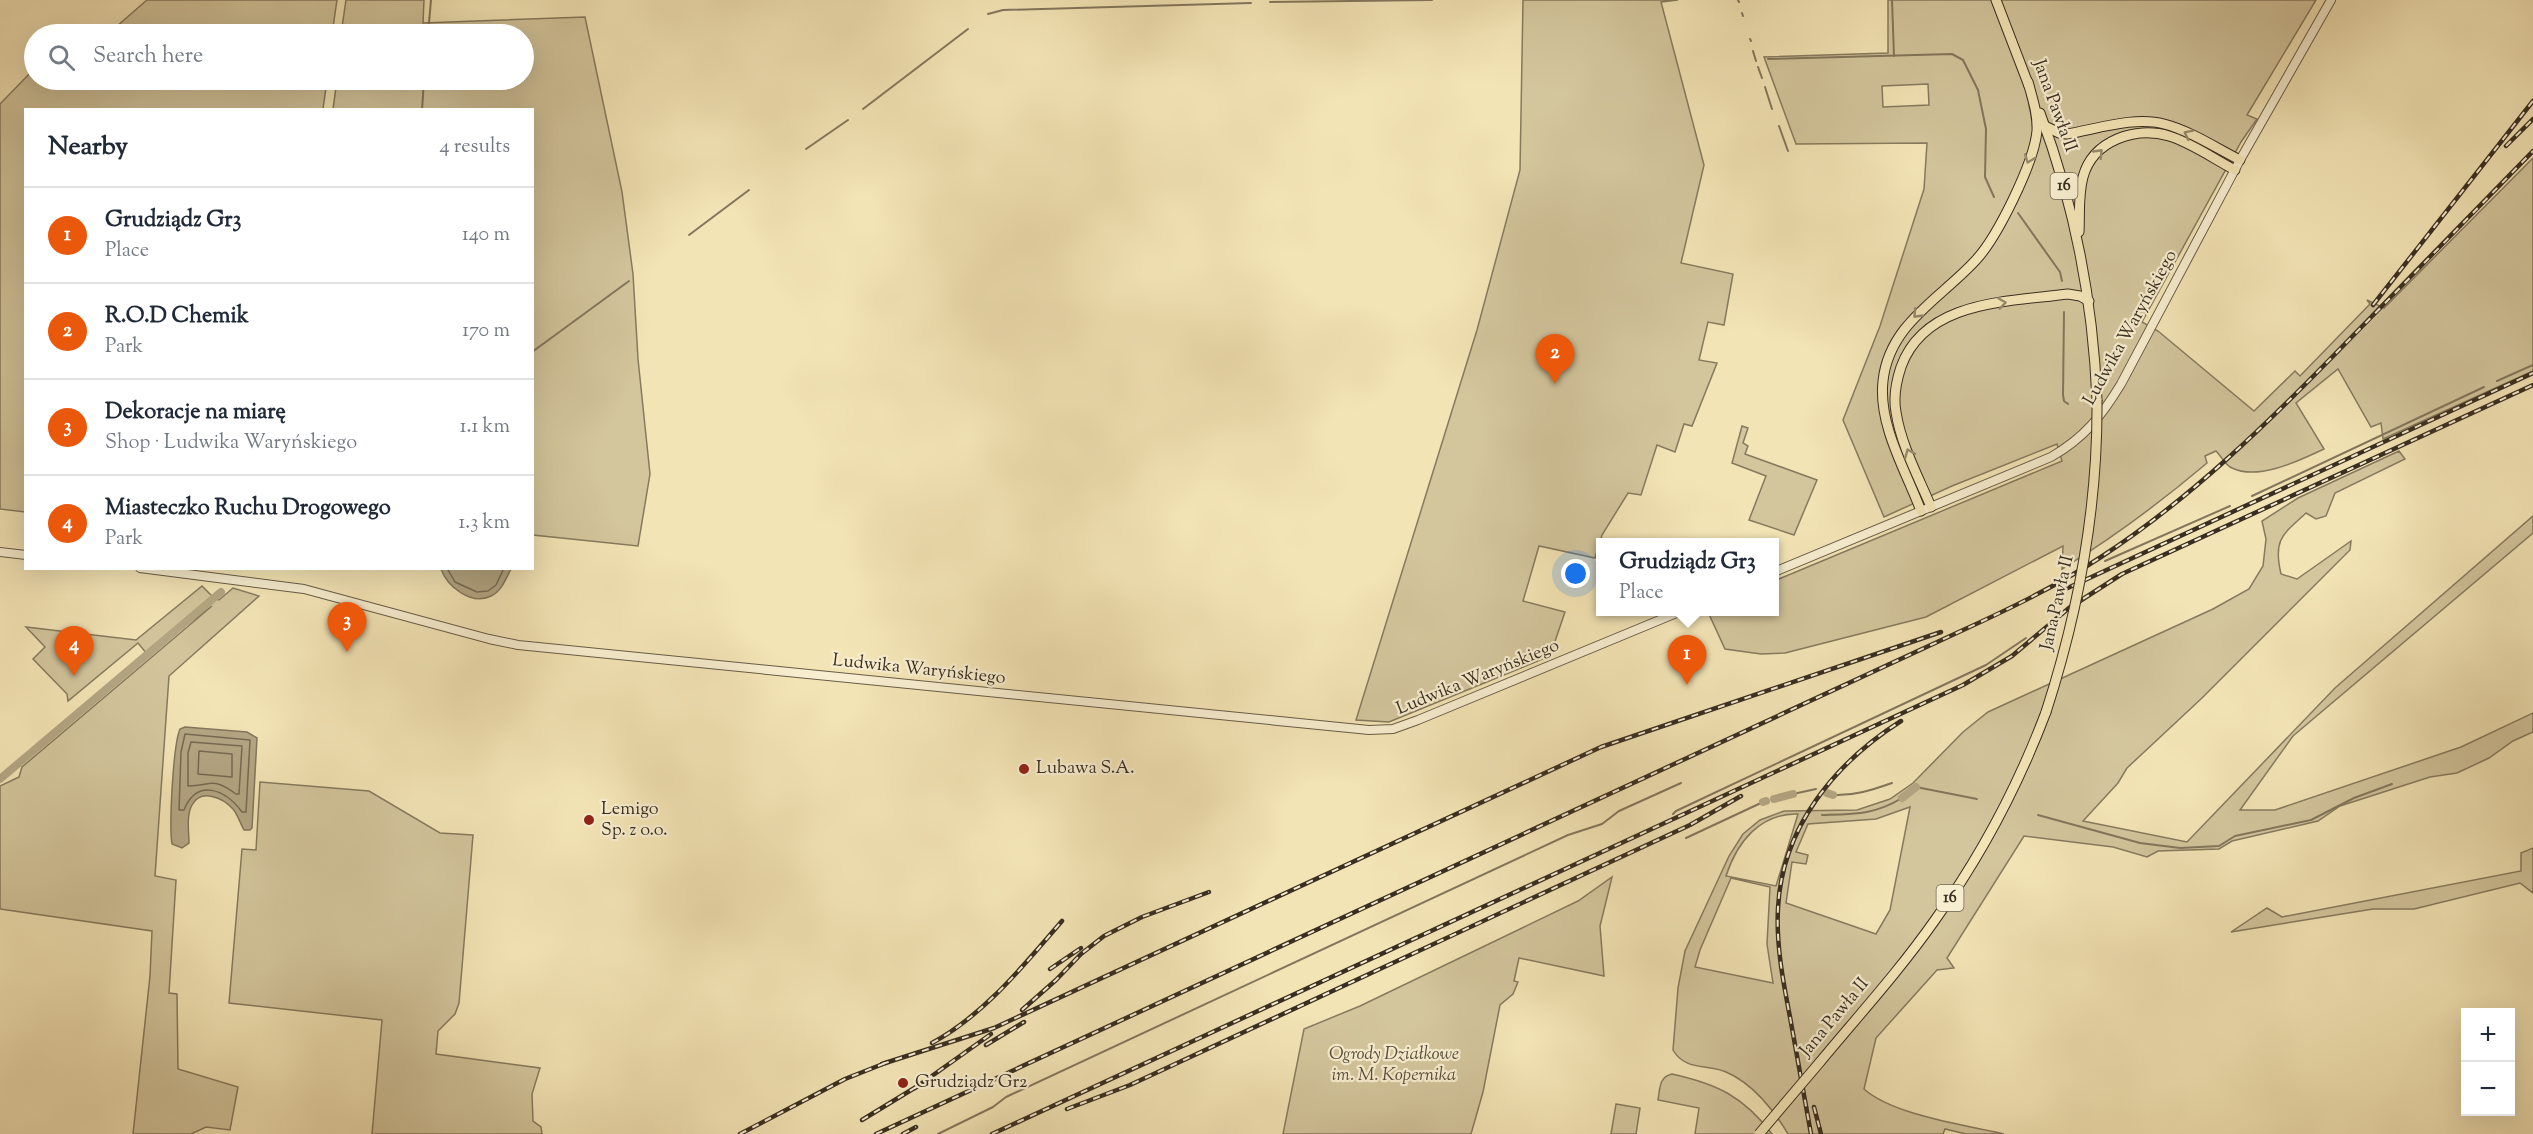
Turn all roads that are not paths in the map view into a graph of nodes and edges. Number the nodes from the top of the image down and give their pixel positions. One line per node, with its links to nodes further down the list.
1 (1996, 0): 3 (main road, Jana Pawła II / 16)
2 (2331, 0): 5 (street, Ludwika Waryńskiego)
3 (2028, 81): 4 (main road, Jana Pawła II / 16); 10 (main road, one-way to 10)
4 (2045, 126): 5 (main road, one-way to 4); 7 (main road, Jana Pawła II / 16)
5 (2241, 160): 6 (street, Ludwika Waryńskiego)
6 (2235, 170): 7 (main road, one-way to 6); 9 (street, Ludwika Waryńskiego)
7 (2079, 247): 8 (main road, Jana Pawła II / 16)
8 (2089, 301): 9 (main road, one-way to 8); 16 (main road, Jana Pawła II / 16, bridge)
9 (1931, 507): 10 (street, Ludwika Waryńskiego)
10 (1921, 511): 14 (street, Ludwika Waryńskiego)
11 (0, 552): 12 (street)
12 (24, 555)
13 (156, 570): 15 (street, Ludwika Waryńskiego)
14 (1779, 570)
15 (1669, 616)
16 (1759, 1134)

